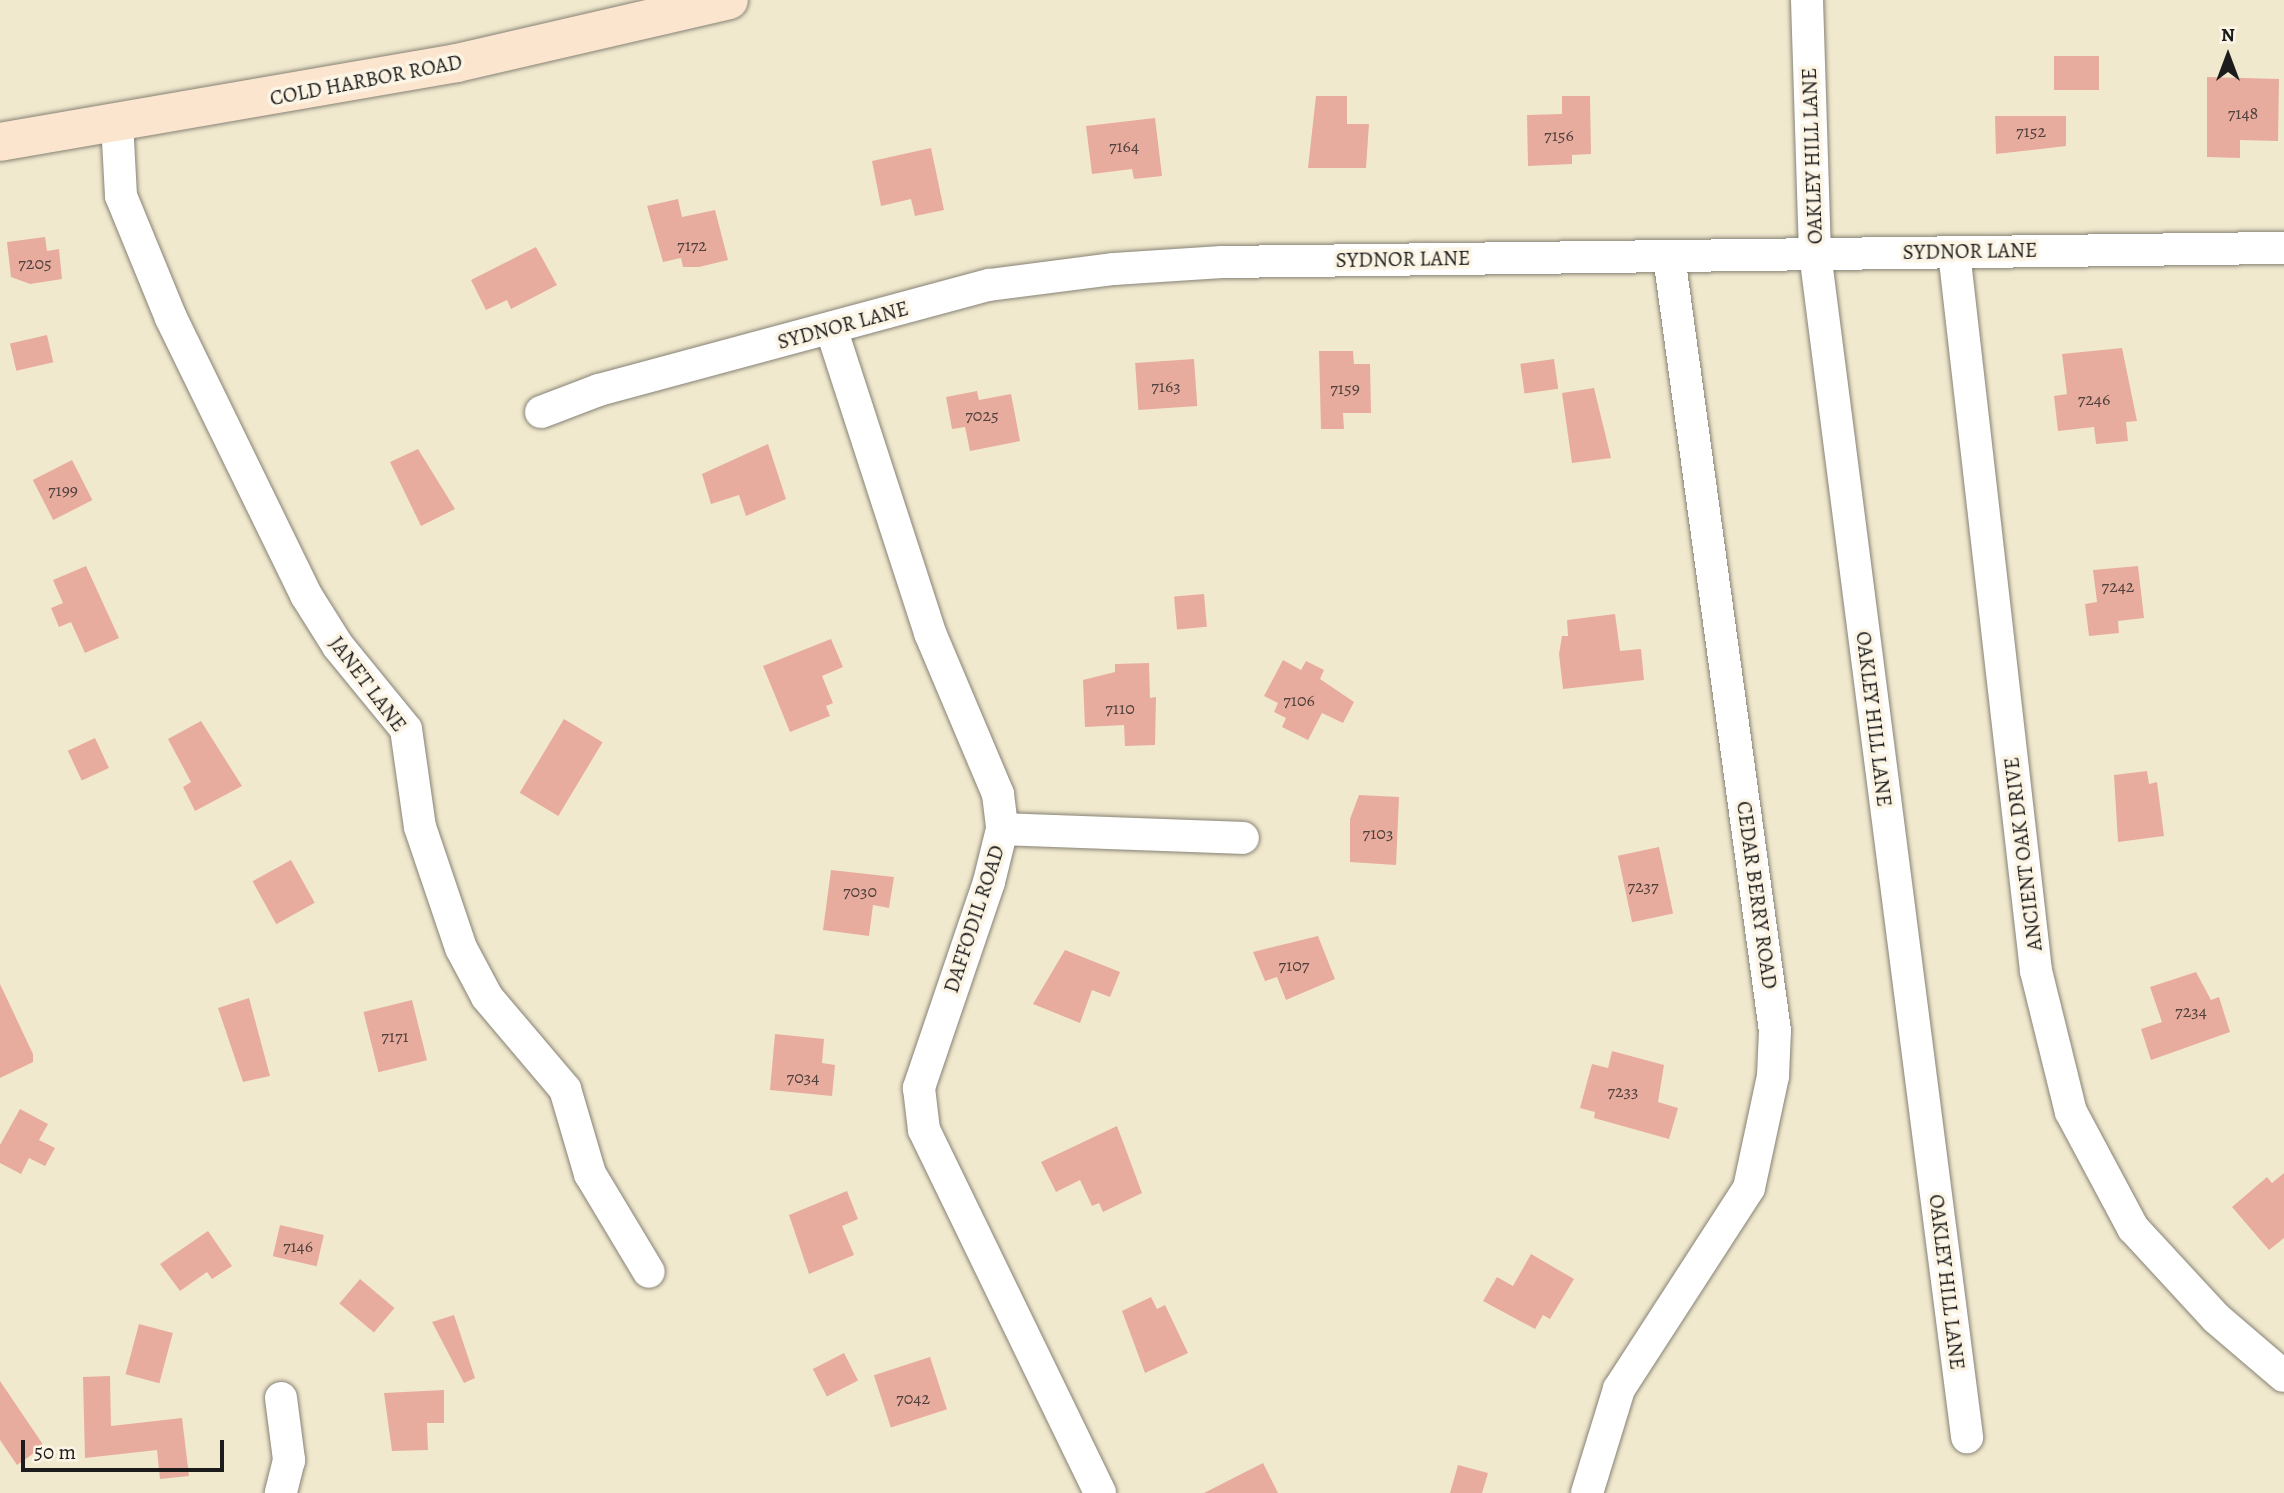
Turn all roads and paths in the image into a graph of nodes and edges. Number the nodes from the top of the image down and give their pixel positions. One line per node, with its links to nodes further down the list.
1 (729, 0): 3 (main road, COLD HARBOR ROAD)
2 (1807, 0): 7 (street, OAKLEY HILL LANE)
3 (117, 122): 4 (main road, COLD HARBOR ROAD); 13 (street, JANET LANE)
4 (0, 142)
5 (2284, 248): 6 (street, SYDNOR LANE)
6 (1954, 252): 7 (street, SYDNOR LANE); 14 (street, ANCIENT OAK DRIVE)
7 (1815, 253): 8 (street, SYDNOR LANE); 16 (street, OAKLEY HILL LANE)
8 (1669, 256): 9 (street, SYDNOR LANE); 19 (street, CEDAR BERRY ROAD)
9 (831, 328): 10 (street, SYDNOR LANE); 11 (street, DAFFODIL ROAD)
10 (541, 412)
11 (1002, 829): 12 (street); 18 (street, DAFFODIL ROAD)
12 (1243, 838)
13 (649, 1272)
14 (2284, 1376)
15 (281, 1398): 17 (street)
16 (1967, 1437)
17 (281, 1493)
18 (1100, 1493)
19 (1587, 1493)

